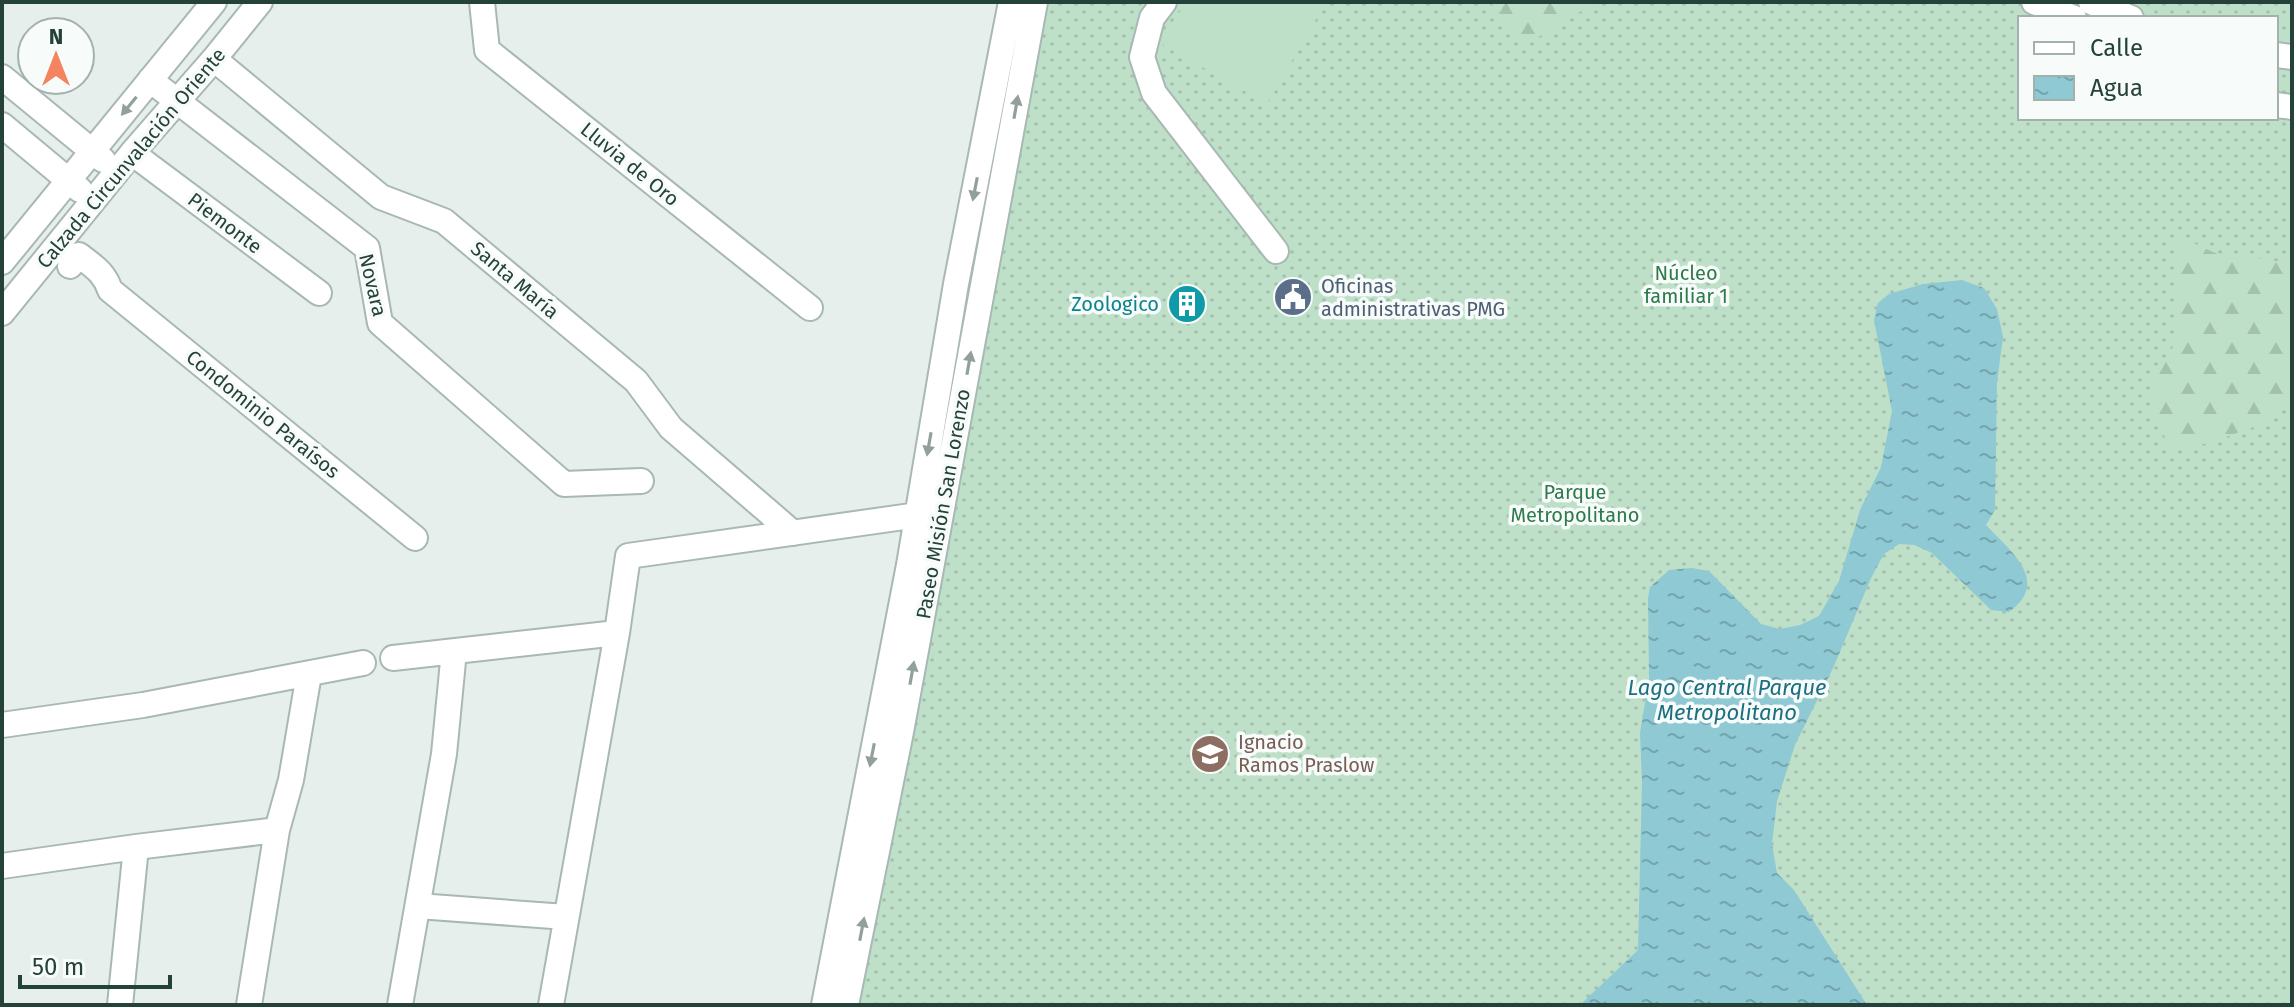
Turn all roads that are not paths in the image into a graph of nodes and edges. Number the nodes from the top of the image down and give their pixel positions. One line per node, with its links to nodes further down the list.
1 (214, 2): 13 (street, Calzada Circunvalación Oriente)
2 (260, 2): 11 (street, Calzada Circunvalación Oriente)
3 (482, 2): 24 (street, Lluvia de Oro)
4 (1011, 2): 27 (street, Paseo Misión San Lorenzo, one-way to 27)
5 (1035, 2): 46 (street, Paseo Misión San Lorenzo, one-way to 5)
6 (1164, 2): 20 (street)
7 (2034, 2): 9 (street)
8 (2091, 2): 10 (street)
9 (2069, 16)
10 (2126, 16)
11 (214, 59): 14 (street, Calzada Circunvalación Oriente); 28 (street, Santa María)
12 (2, 77): 16 (street, Piemonte)
13 (150, 80): 14 (street, Novara); 16 (street, Calzada Circunvalación Oriente, one-way to 16)
14 (178, 100): 17 (street, Calzada Circunvalación Oriente); 26 (street, Novara)
15 (2, 125): 18 (street)
16 (92, 151): 17 (street, Piemonte); 18 (street, Calzada Circunvalación Oriente)
17 (124, 162): 19 (street, Calzada Circunvalación Oriente); 23 (street, Piemonte)
18 (69, 180): 19 (street); 22 (street, Calzada Circunvalación Oriente)
19 (93, 201): 21 (street, Calzada Circunvalación Oriente)
20 (1276, 251)
21 (66, 252): 25 (street, Calzada Circunvalación Oriente); 29 (street, Condominio Paraísos)
22 (2, 262)
23 (319, 293)
24 (810, 308)
25 (2, 313)
26 (641, 481)
27 (918, 515): 28 (street); 45 (street, Paseo Misión San Lorenzo, one-way to 45)
28 (793, 533): 30 (street)
29 (415, 538)
30 (617, 633): 31 (street); 40 (street)
31 (454, 651): 32 (street); 39 (street)
32 (393, 658)
33 (363, 663): 34 (street)
34 (309, 674): 35 (street); 36 (street)
35 (2, 725)
36 (277, 830): 37 (street); 42 (street)
37 (136, 847): 38 (street); 41 (street)
38 (2, 866)
39 (418, 906): 40 (street); 43 (street)
40 (566, 917): 44 (street)
41 (120, 1005)
42 (249, 1005)
43 (400, 1005)
44 (551, 1005)
45 (824, 1005)
46 (846, 1005)

